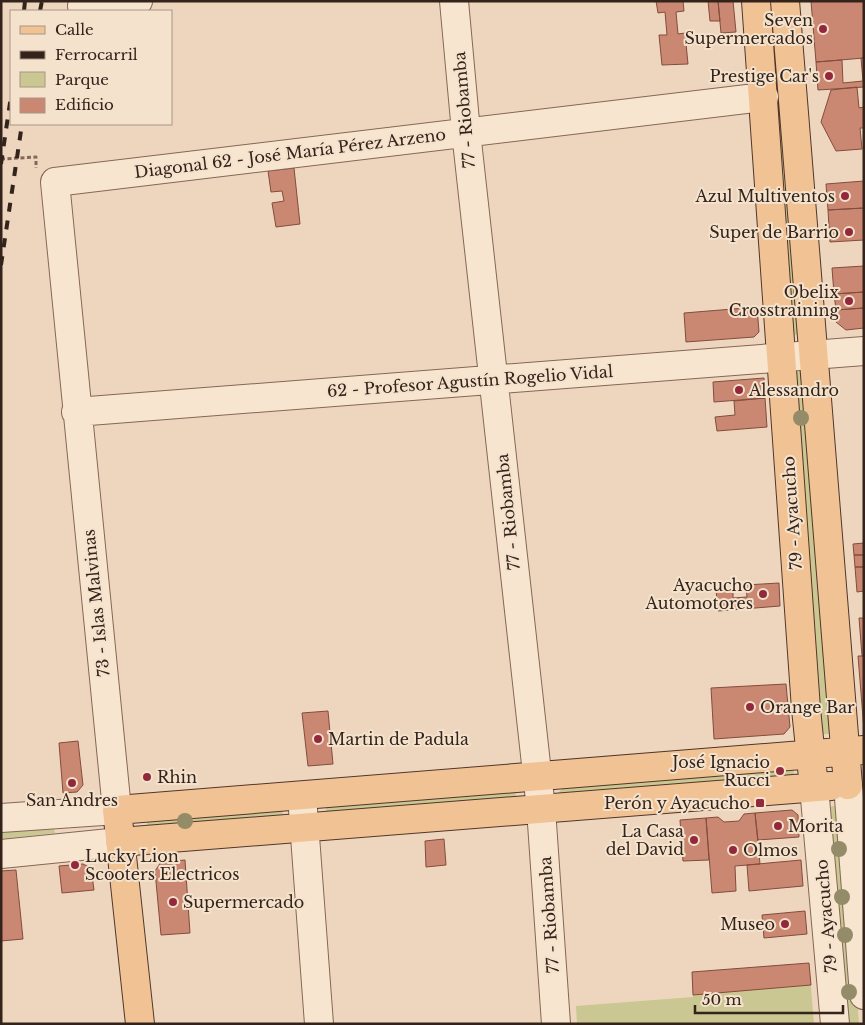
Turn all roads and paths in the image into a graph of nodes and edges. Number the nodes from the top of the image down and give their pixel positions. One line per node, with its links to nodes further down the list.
1 (138, 1): 5 (street)
2 (454, 1): 7 (street, 77 - Riobamba)
3 (756, 1): 6 (main road, 79 - Ayacucho)
4 (785, 1): 11 (main road, 79 - Ayacucho)
5 (82, 6)
6 (764, 97): 7 (street, Diagonal 62 - José María Pérez Arzeno); 12 (main road, 79 - Ayacucho)
7 (466, 132): 9 (street, Diagonal 62 - José María Pérez Arzeno); 13 (street, 77 - Riobamba)
8 (1, 159): 9 (path)
9 (54, 182): 14 (street, 73 - Islas Malvinas)
10 (864, 351): 11 (street, 62 - Profesor Agustín Rogelio Vidal)
11 (813, 355): 12 (street, 62 - Profesor Agustín Rogelio Vidal); 15 (main road, 79 - Ayacucho)
12 (780, 358): 13 (street, 62 - Profesor Agustín Rogelio Vidal); 16 (main road, 79 - Ayacucho)
13 (494, 379): 14 (street, 62 - Profesor Agustín Rogelio Vidal); 17 (street, 77 - Riobamba)
14 (76, 412): 22 (street, 73 - Islas Malvinas)
15 (854, 750): 16 (main road); 18 (main road, 79 - Ayacucho)
16 (810, 753): 17 (main road); 19 (main road, 79 - Ayacucho)
17 (537, 775): 20 (main road); 21 (street, 77 - Riobamba)
18 (856, 784): 19 (main road); 27 (street, 79 - Ayacucho)
19 (814, 787): 21 (main road); 31 (street, 79 - Ayacucho)
20 (302, 796): 22 (main road); 24 (street)
21 (541, 809): 24 (main road); 30 (street, 77 - Riobamba)
22 (116, 810): 23 (street); 25 (main road, 73 - Islas Malvinas)
23 (1, 818)
24 (304, 829): 25 (main road); 29 (street)
25 (120, 842): 26 (street); 28 (main road, 73 - Islas Malvinas)
26 (1, 854)
27 (864, 995)
28 (140, 1024)
29 (319, 1024)
30 (556, 1024)
31 (836, 1024)

